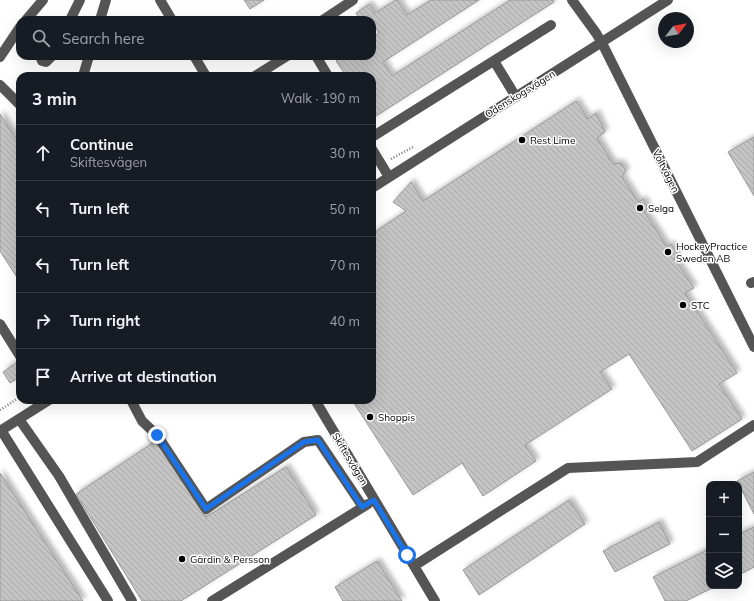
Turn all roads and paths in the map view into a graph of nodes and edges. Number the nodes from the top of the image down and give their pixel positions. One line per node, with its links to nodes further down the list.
1 (43, 0): 8 (street)
2 (80, 0): 9 (street)
3 (106, 0): 10 (street)
4 (160, 0): 11 (street)
5 (353, 0): 12 (street)
6 (572, 0): 15 (street, Voltvägen)
7 (668, 0): 15 (street, Odenskogsvägen)
8 (29, 16)
9 (72, 16)
10 (101, 16)
11 (170, 16)
12 (329, 16)
13 (551, 25): 21 (street)
14 (16, 35): 16 (street)
15 (602, 43): 27 (street, Odenskogsvägen); 34 (street, Voltvägen)
16 (0, 56)
17 (88, 60): 22 (street)
18 (196, 60): 23 (street)
19 (280, 60): 24 (street)
20 (318, 60): 25 (street)
21 (494, 61): 27 (street); 29 (street)
22 (84, 72)
23 (204, 72)
24 (261, 72)
25 (326, 72)
26 (0, 85): 28 (street)
27 (516, 97): 31 (street, Odenskogsvägen)
28 (16, 101)
29 (376, 135)
30 (376, 156): 31 (street)
31 (389, 177): 32 (street, Odenskogsvägen)
32 (376, 185)
33 (0, 324): 35 (street)
34 (754, 347)
35 (16, 350)
36 (16, 400): 40 (path)
37 (42, 404): 41 (street)
38 (133, 404): 45 (street)
39 (317, 404): 44 (street, Skiftesvägen)
40 (0, 410)
41 (18, 419): 43 (street); 48 (street)
42 (754, 425): 46 (street)
43 (1, 431): 47 (street)
44 (374, 500): 45 (street); 46 (street, Skiftesvägen)
45 (362, 507): 49 (street)
46 (414, 566): 50 (street, Skiftesvägen)
47 (108, 601)
48 (132, 601)
49 (212, 601)
50 (435, 601)

